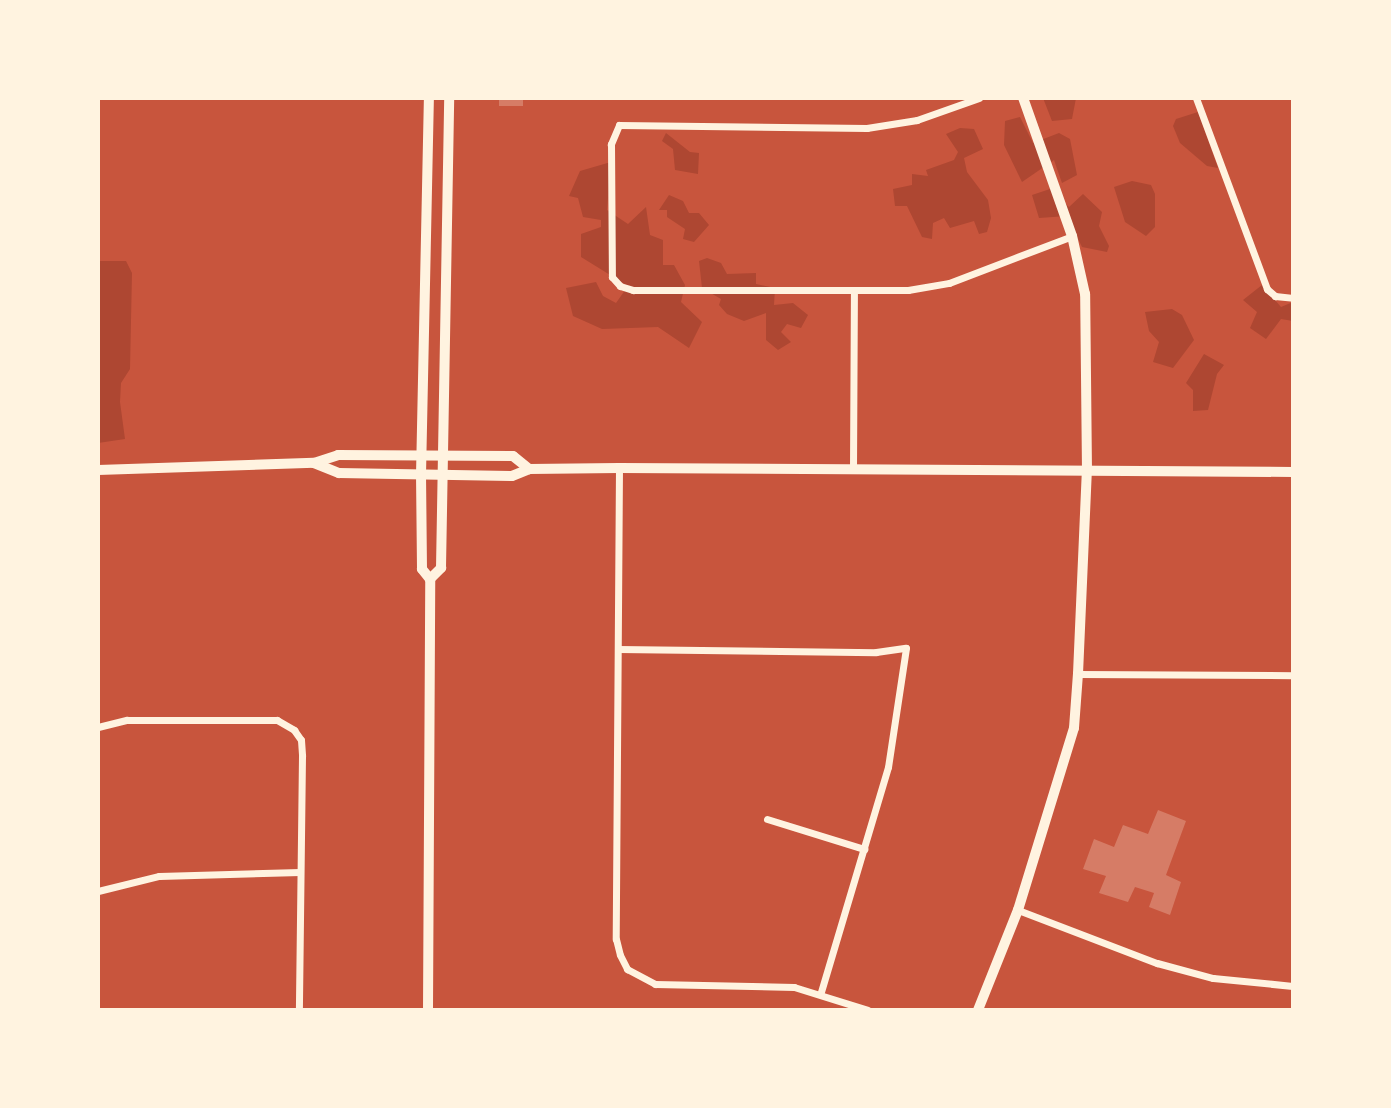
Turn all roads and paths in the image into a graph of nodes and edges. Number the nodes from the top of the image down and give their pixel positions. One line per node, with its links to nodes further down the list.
1 (429, 98): 9 (street)
2 (449, 98): 10 (street)
3 (979, 98): 7 (street)
4 (1023, 98): 6 (street)
5 (1196, 98): 8 (street)
6 (1072, 236): 7 (street); 16 (street)
7 (854, 291): 14 (street)
8 (1293, 298)
9 (421, 455): 10 (main road); 11 (main road); 18 (street)
10 (443, 455): 13 (main road); 19 (street)
11 (314, 463): 15 (main road); 18 (main road)
12 (619, 468): 13 (main road); 14 (main road); 21 (street)
13 (529, 469): 19 (main road)
14 (853, 469): 16 (main road)
15 (98, 470)
16 (1087, 471): 17 (main road); 22 (street)
17 (1293, 472)
18 (421, 475): 19 (main road); 20 (street)
19 (443, 475): 20 (street)
20 (430, 579): 33 (street)
21 (618, 649): 26 (street); 31 (street)
22 (1078, 674): 23 (street); 29 (street)
23 (1293, 676)
24 (98, 727): 27 (street)
25 (767, 819): 26 (street)
26 (864, 849): 31 (street)
27 (300, 872): 28 (street); 32 (street)
28 (98, 891)
29 (1018, 910): 30 (street); 35 (street)
30 (1293, 986)
31 (821, 992): 34 (street)
32 (299, 1010)
33 (428, 1010)
34 (868, 1010)
35 (978, 1010)

